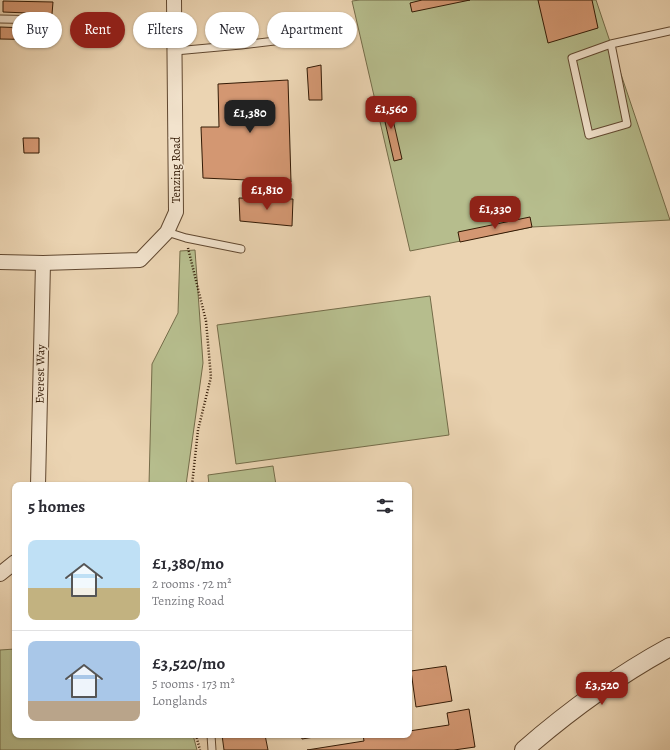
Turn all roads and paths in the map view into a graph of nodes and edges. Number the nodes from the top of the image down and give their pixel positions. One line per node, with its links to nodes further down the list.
1 (174, 0): 7 (street, Tenzing Road)
2 (0, 19): 3 (lane)
3 (12, 19)
4 (670, 31): 6 (lane)
5 (267, 42): 7 (lane)
6 (611, 44): 6 (lane)
7 (175, 51): 8 (street, Tenzing Road)
8 (167, 232): 9 (lane); 12 (street, Tenzing Road)
9 (186, 238): 10 (lane); 14 (path)
10 (241, 249)
11 (0, 262): 12 (street, Tenzing Road)
12 (43, 263): 13 (street, Everest Way)
13 (38, 482)
14 (192, 482)
15 (12, 564): 16 (street)
16 (0, 574)
17 (670, 647): 22 (street)
18 (197, 738): 20 (path)
19 (211, 738): 21 (lane)
20 (200, 750)
21 (212, 750)
22 (524, 750)

